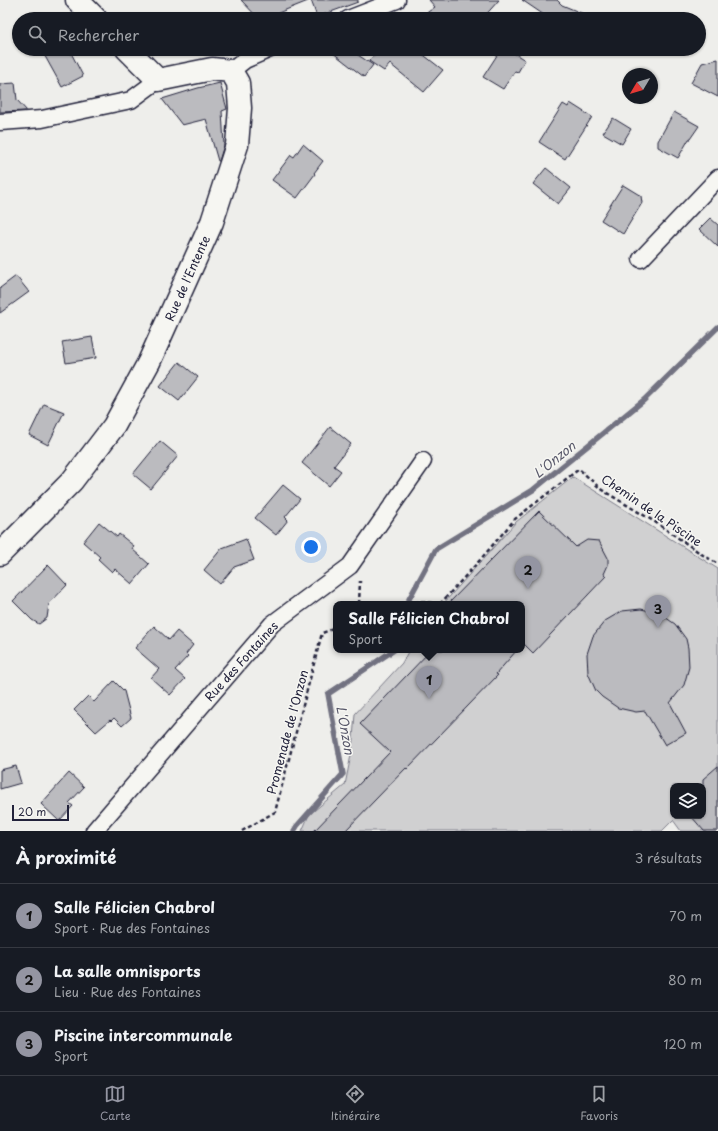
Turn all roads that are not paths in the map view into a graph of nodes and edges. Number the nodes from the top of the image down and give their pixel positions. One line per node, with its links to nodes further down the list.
1 (77, 0): 3 (street)
2 (397, 0): 4 (street)
3 (89, 12)
4 (366, 12)
5 (134, 56): 8 (street)
6 (254, 56): 7 (street)
7 (231, 71): 8 (street); 13 (street, Rue de l'Entente)
8 (158, 80): 9 (street)
9 (0, 122)
10 (718, 178): 11 (street)
11 (641, 259)
12 (423, 461): 14 (street, Rue des Fontaines)
13 (0, 554)
14 (94, 831)

